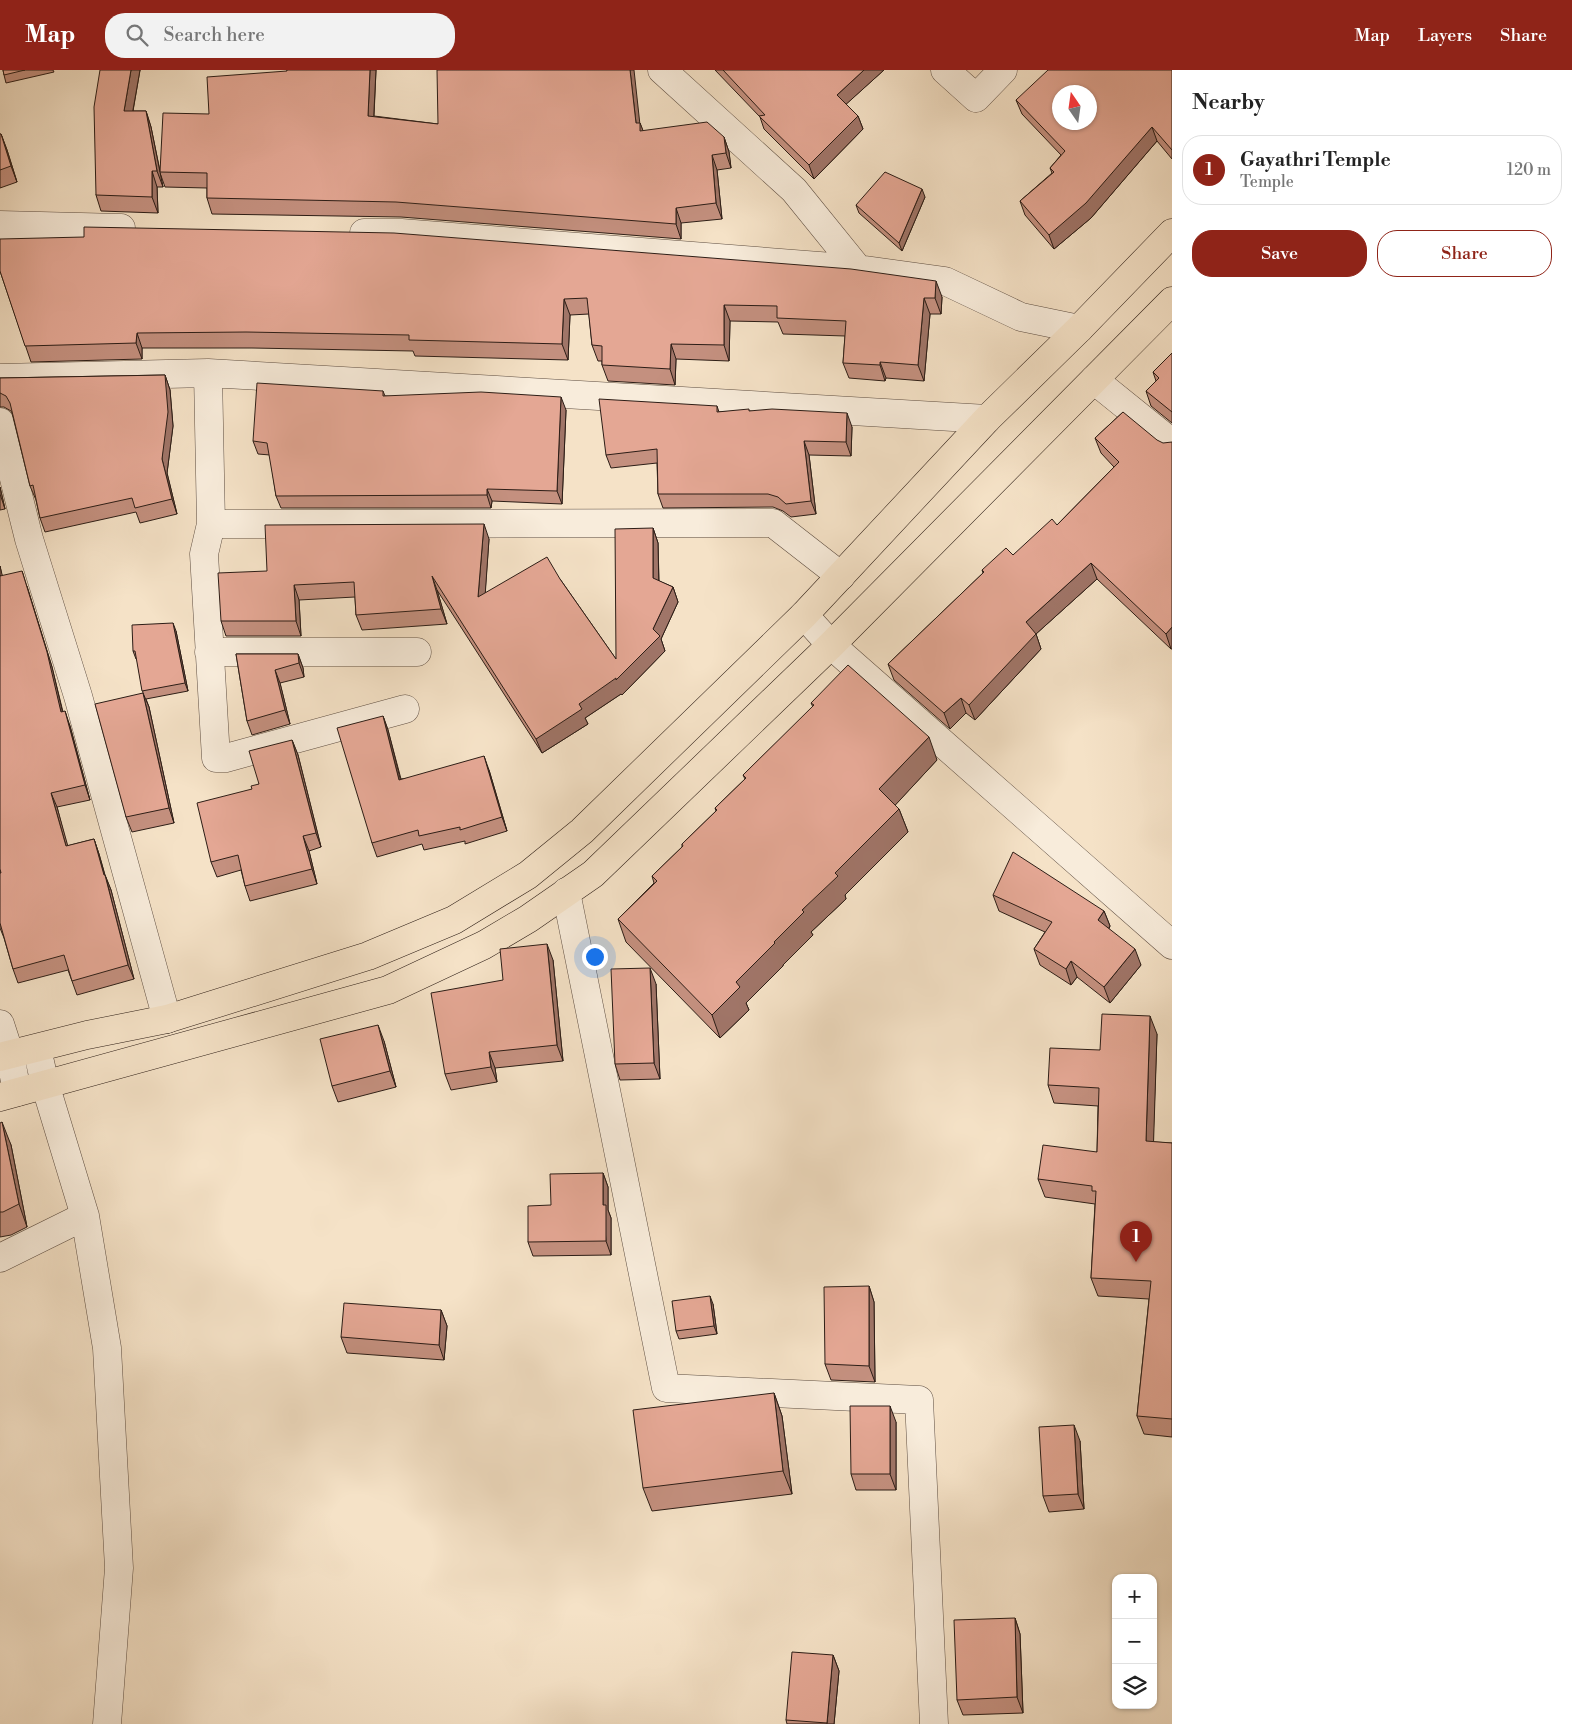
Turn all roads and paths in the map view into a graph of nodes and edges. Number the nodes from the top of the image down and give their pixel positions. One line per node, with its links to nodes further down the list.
1 (662, 70): 8 (street)
2 (945, 70): 3 (street)
3 (1003, 70)
4 (0, 225): 5 (street)
5 (147, 228)
6 (342, 232): 8 (street)
7 (1172, 233): 10 (main road)
8 (858, 269): 10 (street)
9 (1172, 301): 13 (main road)
10 (1078, 329): 14 (main road)
11 (208, 373): 12 (street); 14 (street); 17 (street)
12 (0, 378)
13 (1094, 380): 16 (street); 20 (main road)
14 (987, 418): 18 (main road)
15 (0, 422): 26 (street)
16 (1172, 443)
17 (211, 524): 18 (street); 21 (street)
18 (841, 576): 19 (main road)
19 (804, 616): 20 (street); 26 (main road)
20 (831, 645): 24 (main road); 25 (street)
21 (209, 652): 22 (street); 23 (street)
22 (417, 652)
23 (404, 710)
24 (566, 892): 30 (main road); 35 (street)
25 (1172, 945)
26 (166, 1019): 28 (main road)
27 (0, 1024): 29 (street)
28 (37, 1048): 29 (main road); 30 (street)
29 (5, 1056): 31 (street)
30 (45, 1084): 31 (main road); 32 (street)
31 (9, 1094)
32 (85, 1216): 33 (street); 34 (street)
33 (0, 1258)
34 (107, 1724)
35 (934, 1724)

